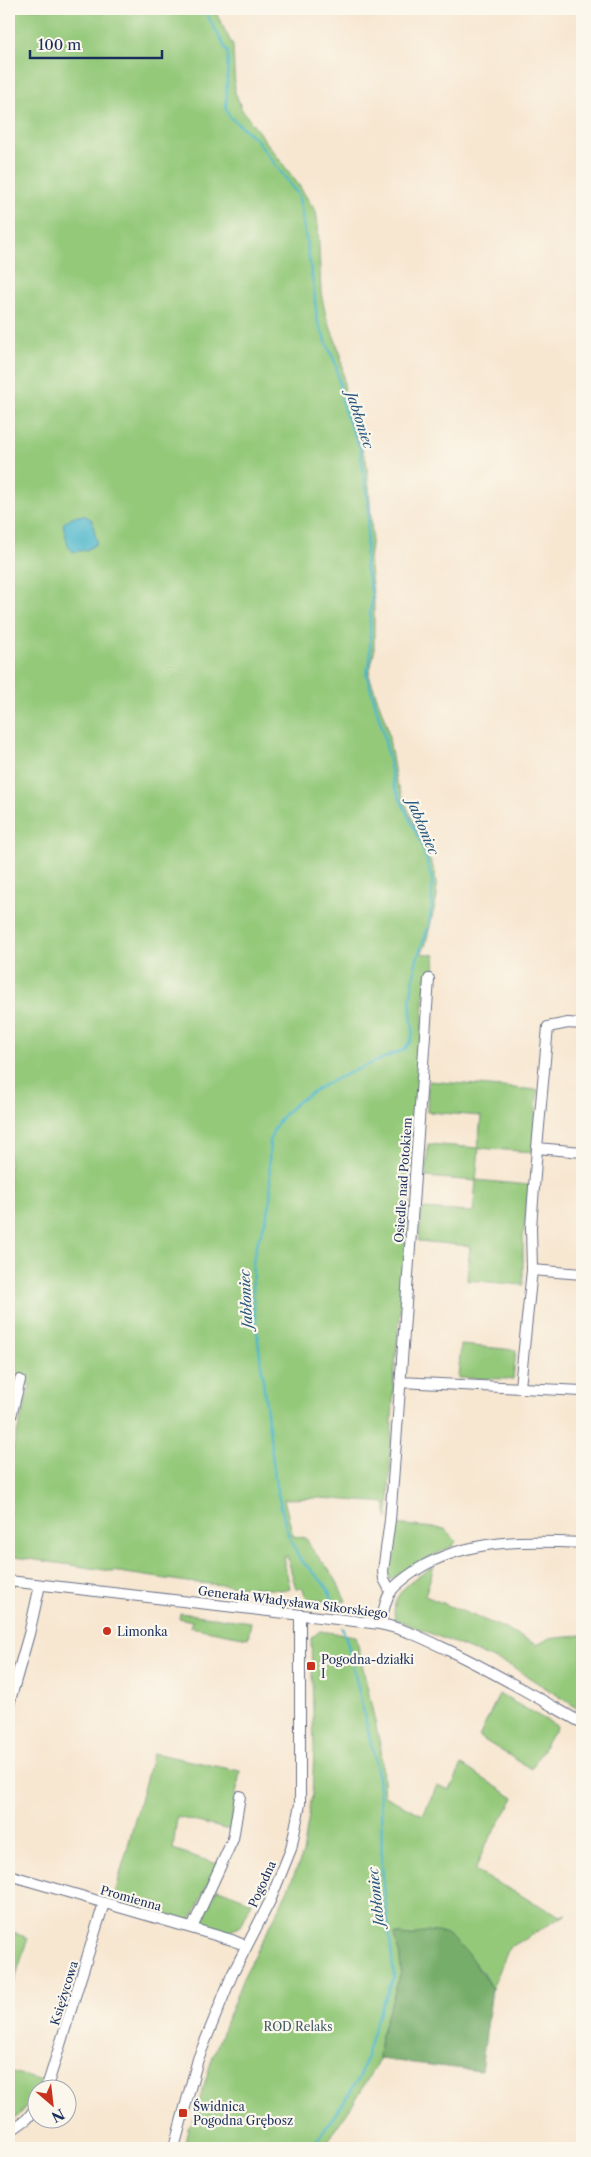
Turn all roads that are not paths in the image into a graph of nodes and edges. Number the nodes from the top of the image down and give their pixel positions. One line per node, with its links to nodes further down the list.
1 (429, 979): 8 (street, Osiedle nad Potokiem)
2 (582, 1024): 3 (street)
3 (537, 1148): 4 (street); 5 (street)
4 (582, 1152)
5 (532, 1270): 6 (street); 9 (street)
6 (582, 1274)
7 (20, 1380): 11 (street)
8 (400, 1382): 9 (street); 15 (street, Osiedle nad Potokiem)
9 (520, 1387): 10 (street)
10 (582, 1391)
11 (9, 1424)
12 (582, 1543): 15 (street)
13 (9, 1581): 14 (street, Generała Władysława Sikorskiego)
14 (40, 1585): 16 (street, Generała Władysława Sikorskiego); 18 (street)
15 (391, 1592): 17 (street)
16 (300, 1616): 17 (street, Generała Władysława Sikorskiego); 24 (street, Pogodna)
17 (380, 1624): 19 (street, Generała Władysława Sikorskiego)
18 (9, 1704)
19 (582, 1723)
20 (240, 1796): 23 (street)
21 (9, 1875): 22 (street, Promienna)
22 (104, 1903): 23 (street, Promienna); 25 (street, Księżycowa)
23 (192, 1928): 24 (street, Promienna)
24 (246, 1946): 28 (street, Pogodna)
25 (49, 2080)
26 (28, 2117): 27 (street)
27 (9, 2132)
28 (174, 2148)

